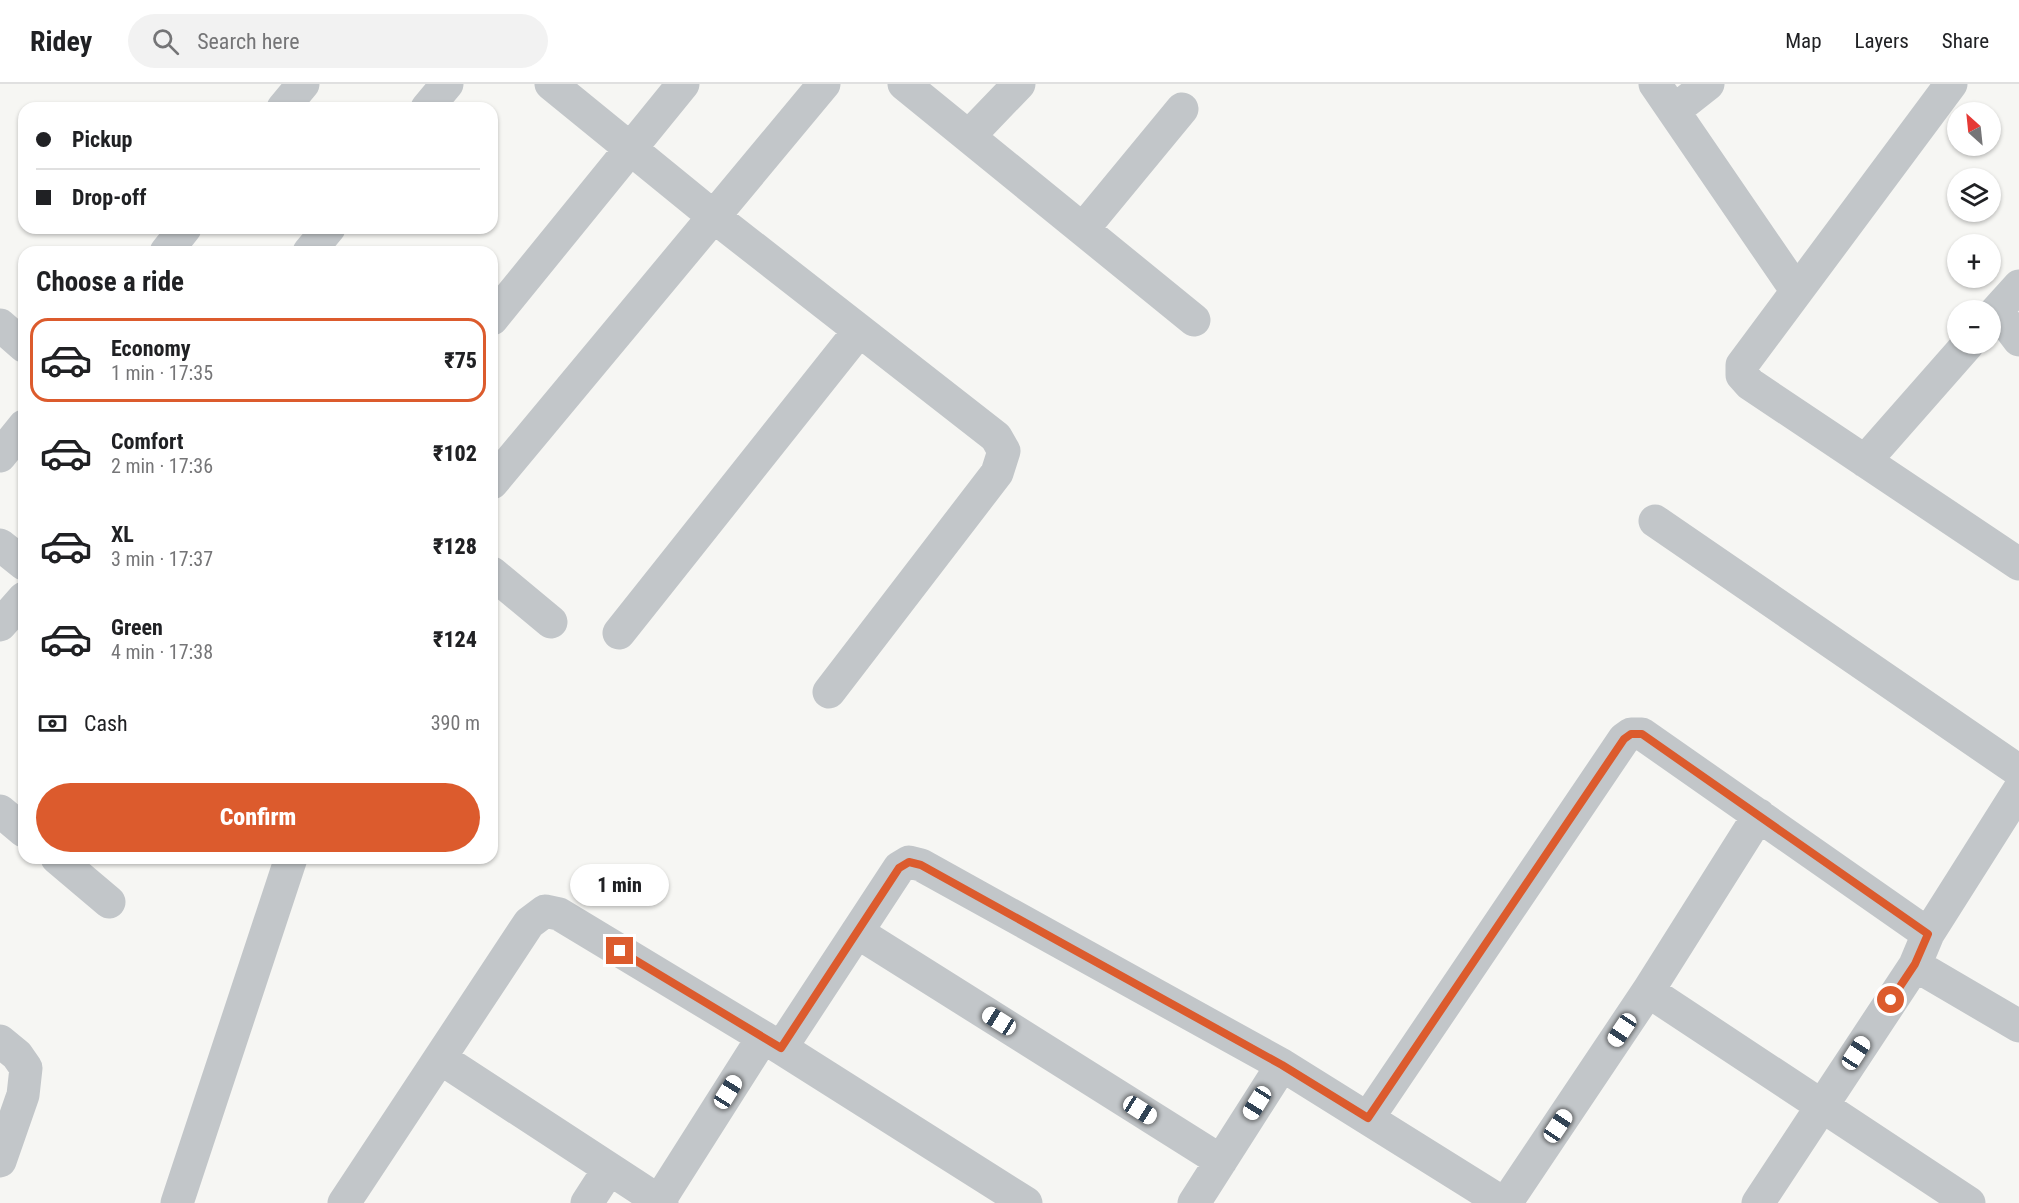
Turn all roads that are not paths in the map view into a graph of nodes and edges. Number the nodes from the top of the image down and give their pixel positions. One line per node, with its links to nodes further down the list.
1 (303, 84): 11 (street)
2 (447, 84): 12 (street)
3 (551, 84): 16 (street)
4 (683, 84): 16 (street)
5 (824, 84): 17 (street)
6 (904, 84): 15 (street)
7 (1018, 84): 15 (street)
8 (1655, 84): 14 (street)
9 (1708, 84): 14 (street)
10 (1951, 84): 24 (street)
11 (288, 102)
12 (432, 102)
13 (1182, 109): 18 (street)
14 (1675, 110): 24 (street)
15 (970, 135): 18 (street)
16 (632, 148): 17 (street); 26 (street)
17 (713, 216): 30 (street); 37 (street)
18 (1083, 229): 27 (street)
19 (180, 234): 21 (street)
20 (324, 234): 22 (street)
21 (171, 246)
22 (314, 246)
23 (2019, 286): 25 (street)
24 (1796, 290): 36 (street)
25 (2001, 307)
26 (498, 312)
27 (1194, 320)
28 (2001, 322): 31 (street)
29 (0, 325): 32 (street)
30 (859, 331): 46 (street); 47 (street)
31 (2019, 339)
32 (18, 341)
33 (1959, 354): 36 (street)
34 (18, 434): 35 (street)
35 (0, 456)
36 (1865, 461): 41 (street)
37 (498, 476)
38 (1655, 521): 48 (street)
39 (0, 545): 40 (street)
40 (18, 559)
41 (2019, 564)
42 (498, 578): 44 (street)
43 (18, 605): 45 (street)
44 (551, 622)
45 (0, 625)
46 (619, 633)
47 (829, 692)
48 (2019, 771)
49 (2019, 790): 57 (street)
50 (0, 811): 52 (street)
51 (1759, 815): 57 (street); 59 (street); 66 (street)
52 (18, 826)
53 (64, 864): 55 (street)
54 (289, 864): 71 (street)
55 (109, 902)
56 (857, 932): 62 (street); 64 (street); 68 (street)
57 (1928, 934): 58 (street)
58 (1915, 964): 60 (street); 65 (street)
59 (1648, 991): 65 (street); 76 (street)
60 (2019, 1026)
61 (0, 1041): 67 (street)
62 (772, 1042): 63 (street); 70 (street); 74 (street)
63 (440, 1058): 69 (street); 72 (street)
64 (1282, 1065): 66 (street); 68 (street)
65 (1821, 1106): 77 (street); 78 (street)
66 (1368, 1118): 76 (street)
67 (0, 1161)
68 (1221, 1161): 75 (street)
69 (609, 1169): 70 (street); 73 (street)
70 (660, 1202)
71 (177, 1203)
72 (344, 1203)
73 (587, 1203)
74 (1026, 1203)
75 (1194, 1203)
76 (1505, 1203)
77 (1758, 1203)
78 (1969, 1203)

